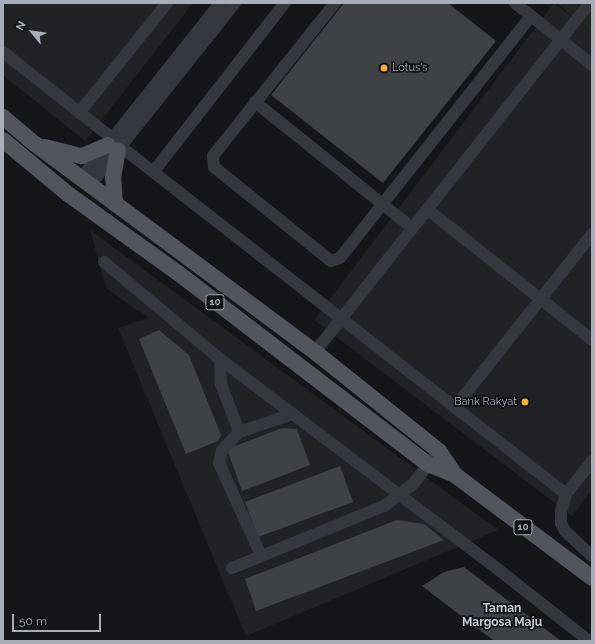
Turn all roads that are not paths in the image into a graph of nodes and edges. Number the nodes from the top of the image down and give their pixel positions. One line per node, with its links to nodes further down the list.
1 (167, 3): 13 (street)
2 (220, 3): 18 (street)
3 (235, 3): 18 (street)
4 (285, 3): 19 (street)
5 (335, 3): 12 (street)
6 (515, 3): 8 (street)
7 (590, 3): 9 (street)
8 (531, 16): 9 (street); 22 (street)
9 (561, 40): 11 (street); 23 (street)
10 (3, 52): 13 (street)
11 (592, 65)
12 (255, 102): 22 (street); 22 (street)
13 (79, 113): 18 (street)
14 (3, 117): 17 (main road, 10)
15 (3, 134): 20 (main road)
16 (3, 140): 27 (main road, 10)
17 (35, 144): 18 (main road); 20 (main road, 10)
18 (115, 145): 19 (street); 20 (street); 21 (main road)
19 (154, 171): 29 (street)
20 (84, 184): 21 (main road, 10); 27 (main road)
21 (115, 204): 31 (main road, 10)
22 (382, 205): 24 (street)
23 (428, 209): 24 (street); 28 (street)
24 (412, 228): 29 (street)
25 (592, 234): 28 (street)
26 (104, 262): 32 (street)
27 (178, 273): 38 (main road, 10)
28 (540, 299): 30 (street); 33 (street)
29 (342, 318): 31 (street); 33 (street)
30 (592, 340)
31 (314, 352): 36 (main road, 10)
32 (220, 358): 34 (street); 35 (street)
33 (455, 407): 40 (street)
34 (293, 414): 35 (street); 41 (street)
35 (239, 432): 42 (street)
36 (439, 451): 38 (street); 39 (main road, 10)
37 (592, 461): 40 (street)
38 (428, 464): 39 (main road, 10); 41 (street)
39 (455, 475): 45 (main road, 10)
40 (566, 494): 43 (street)
41 (398, 495): 42 (street); 46 (street)
42 (262, 555): 44 (street)
43 (592, 556)
44 (232, 568)
45 (592, 578)
46 (589, 641)

